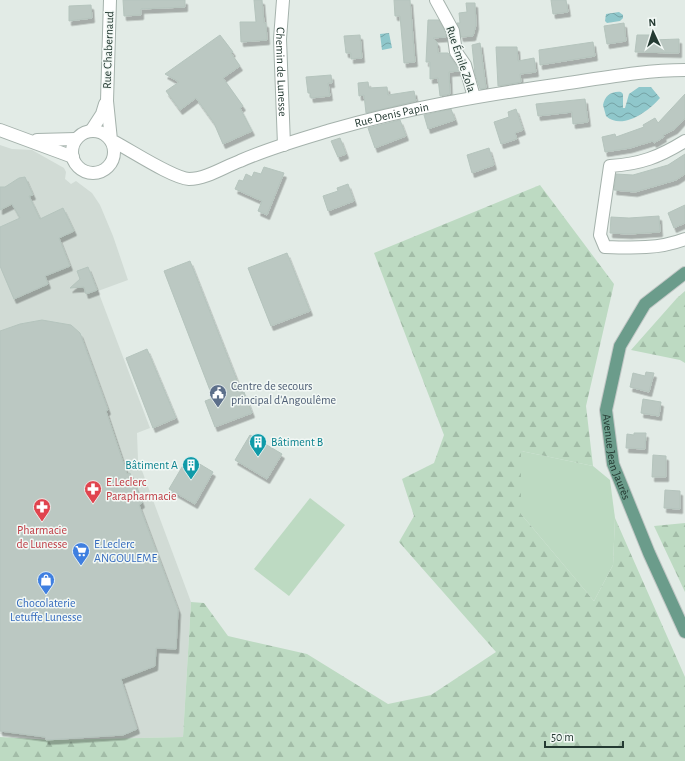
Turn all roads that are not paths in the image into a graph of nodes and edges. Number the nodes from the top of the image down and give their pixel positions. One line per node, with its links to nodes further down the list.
1 (110, 0): 6 (street, Rue Chabernaud)
2 (283, 0): 13 (street, Chemin de Lunesse)
3 (440, 1): 5 (street, Rue Émile Zola)
4 (685, 70): 5 (street, Rue Denis Papin)
5 (474, 97): 13 (street, Rue Denis Papin)
6 (106, 101): 8 (street); 11 (street)
7 (0, 130): 9 (street)
8 (92, 131): 10 (street); 11 (street)
9 (28, 140): 10 (street); 15 (street)
10 (76, 140): 15 (street)
11 (111, 140): 14 (street, Rue Denis Papin); 16 (street)
12 (685, 141): 17 (street)
13 (284, 145): 14 (street, Rue Denis Papin)
14 (134, 152): 16 (street)
15 (73, 157): 16 (street)
16 (113, 159)
17 (685, 239)
18 (685, 273): 19 (main road, Avenue Jean Jaurès)
19 (685, 632)

